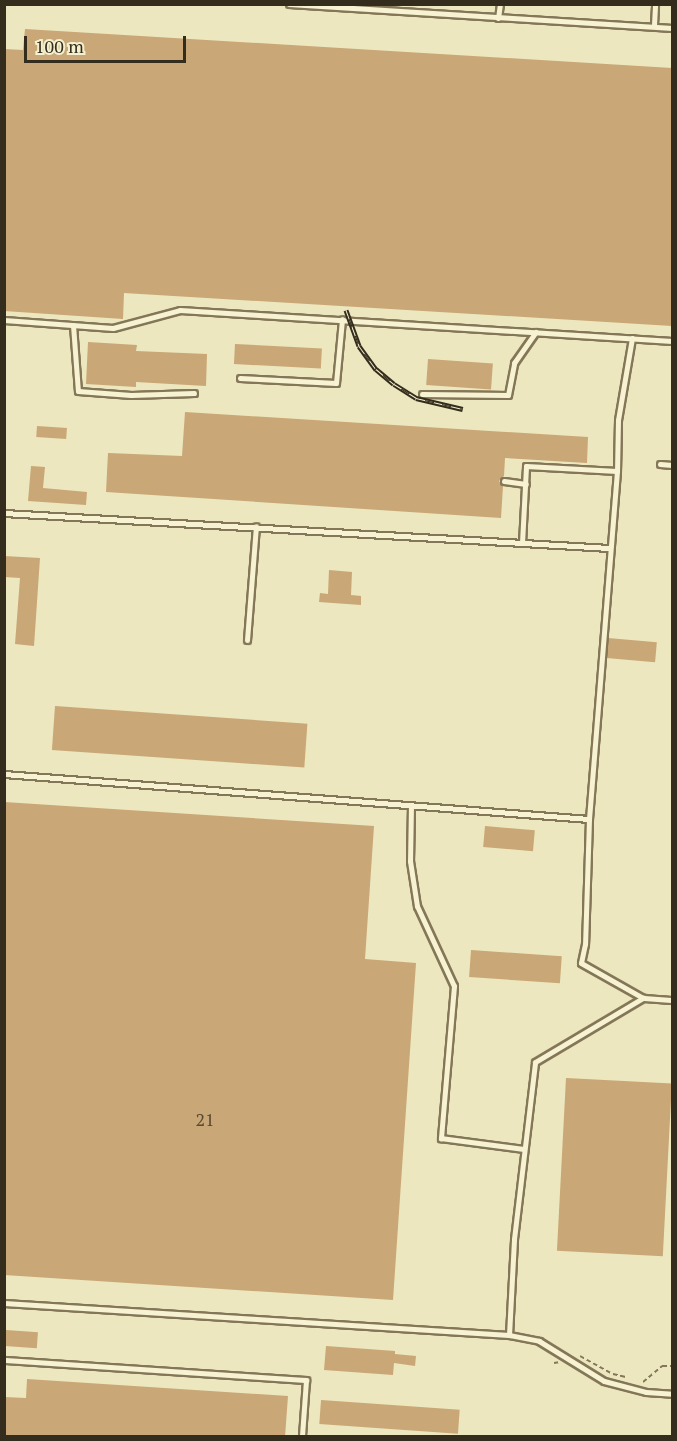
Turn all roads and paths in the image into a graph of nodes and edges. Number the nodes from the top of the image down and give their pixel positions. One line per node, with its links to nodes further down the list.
1 (289, 4): 4 (lane)
2 (500, 4): 4 (lane)
3 (655, 4): 5 (lane)
4 (498, 18): 5 (lane)
5 (654, 25): 6 (lane)
6 (672, 28)
7 (342, 319): 9 (lane); 10 (lane); 13 (lane)
8 (4, 320): 9 (lane)
9 (73, 325): 14 (lane)
10 (536, 332): 11 (lane); 15 (lane)
11 (632, 338): 12 (lane); 18 (lane)
12 (672, 340)
13 (240, 378)
14 (194, 393)
15 (422, 394)
16 (660, 464): 17 (lane)
17 (672, 465)
18 (617, 471): 20 (lane); 24 (lane)
19 (504, 482): 20 (lane)
20 (526, 484): 23 (lane)
21 (4, 513): 22 (lane)
22 (256, 526): 23 (lane); 25 (lane)
23 (522, 543): 24 (lane)
24 (610, 548): 28 (lane)
25 (247, 640)
26 (4, 774): 27 (lane)
27 (411, 805): 28 (lane); 31 (lane)
28 (589, 819): 29 (lane)
29 (643, 998): 30 (lane); 31 (lane)
30 (672, 1000)
31 (523, 1149): 33 (lane)
32 (4, 1303): 33 (lane)
33 (509, 1335): 34 (lane)
34 (569, 1359): 36 (path); 37 (path); 38 (lane)
35 (4, 1360): 39 (lane)
36 (554, 1364)
37 (672, 1366)
38 (672, 1394)
39 (302, 1437)

